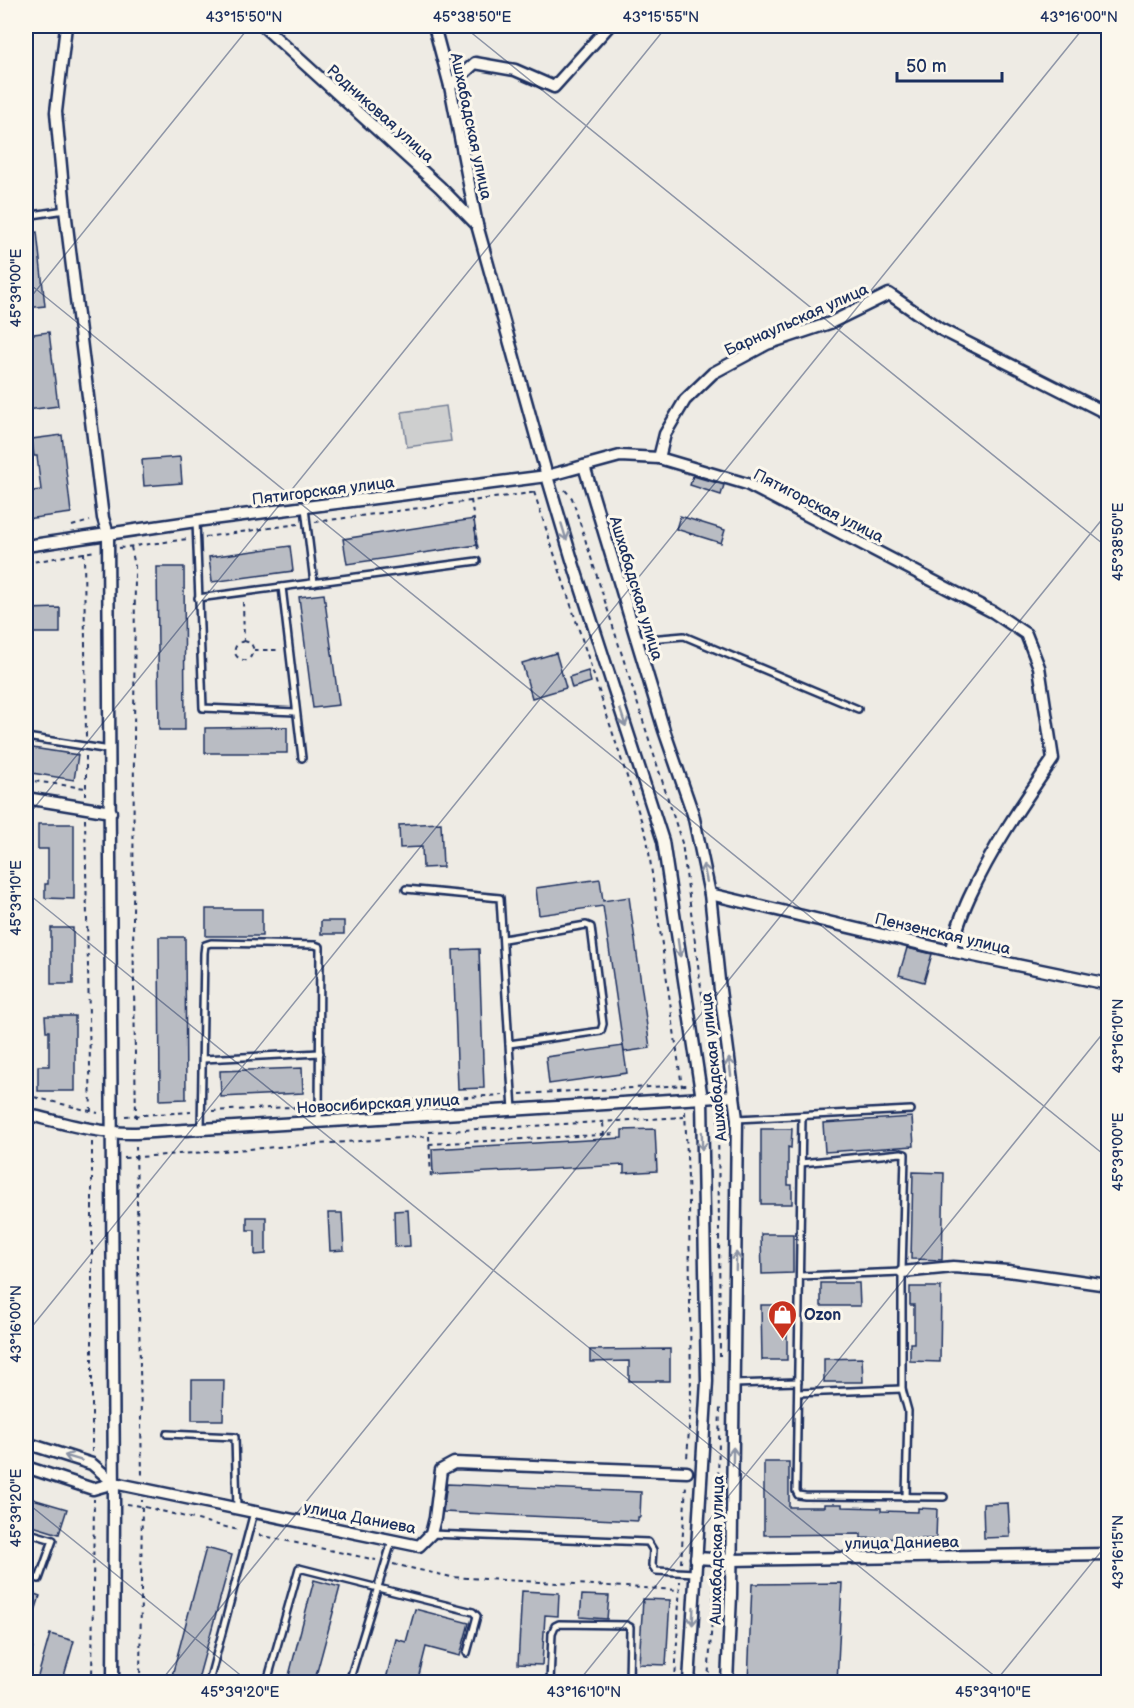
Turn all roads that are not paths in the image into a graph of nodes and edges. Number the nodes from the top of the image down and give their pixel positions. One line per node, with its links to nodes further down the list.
1 (66, 26): 6 (street)
2 (263, 26): 8 (street, Родниковая улица)
3 (434, 26): 5 (street, Ашхабадская улица)
4 (609, 26): 5 (street)
5 (450, 86): 8 (street, Ашхабадская улица)
6 (65, 210): 7 (lane); 15 (street)
7 (26, 216)
8 (477, 225): 12 (street, Ашхабадская улица)
9 (1108, 414): 10 (street, Барнаульская улица)
10 (660, 458): 11 (street, Пятигорская улица); 32 (street, Пятигорская улица)
11 (584, 466): 12 (street, Пятигорская улица); 21 (street, Ашхабадская улица)
12 (547, 476): 13 (street, Пятигорская улица); 38 (street, Ашхабадская улица, one-way to 38)
13 (305, 508): 14 (street, Пятигорская улица); 18 (lane)
14 (196, 521): 15 (street, Пятигорская улица); 20 (lane)
15 (108, 534): 16 (street, Пятигорская улица); 25 (street)
16 (26, 546)
17 (477, 561): 18 (lane)
18 (314, 582): 19 (lane)
19 (282, 587): 20 (lane); 23 (lane)
20 (198, 598): 23 (lane)
21 (637, 640): 22 (lane); 30 (street, Ашхабадская улица, one-way to 21)
22 (858, 709)
23 (296, 712): 26 (lane)
24 (26, 737): 25 (lane)
25 (110, 750): 28 (street)
26 (302, 758)
27 (26, 798): 28 (street)
28 (111, 812): 46 (street)
29 (406, 889): 31 (lane)
30 (710, 894): 32 (street, Пензенская улица); 37 (street, Ашхабадская улица, one-way to 30)
31 (504, 939): 34 (lane); 34 (lane)
32 (950, 951): 33 (street, Пензенская улица)
33 (1108, 984)
34 (509, 1044): 39 (lane)
35 (320, 1053): 36 (lane); 36 (lane); 44 (lane)
36 (203, 1059): 45 (lane)
37 (734, 1096): 38 (street, Новосибирская улица); 43 (street, Ашхабадская улица)
38 (702, 1099): 39 (street, Новосибирская улица); 68 (street, Ашхабадская улица, one-way to 68)
39 (513, 1110): 44 (street, Новосибирская улица)
40 (911, 1110): 42 (lane)
41 (26, 1114): 46 (street, Новосибирская улица)
42 (802, 1116): 43 (lane); 47 (lane)
43 (737, 1119): 52 (street, Ашхабадская улица, one-way to 43)
44 (319, 1122): 45 (street, Новосибирская улица)
45 (201, 1129): 46 (street, Новосибирская улица)
46 (111, 1133): 59 (street)
47 (801, 1163): 48 (lane); 49 (lane)
48 (902, 1272): 49 (lane); 50 (street); 53 (lane)
49 (800, 1276): 51 (lane)
50 (1108, 1286)
51 (798, 1382): 52 (lane); 54 (lane)
52 (735, 1384): 69 (street, Ашхабадская улица, one-way to 52)
53 (902, 1389): 54 (lane); 60 (lane)
54 (798, 1393): 60 (lane)
55 (167, 1434): 62 (lane)
56 (26, 1443): 59 (street, улица Даниева, one-way to 56)
57 (26, 1467): 59 (street, улица Даниева)
58 (687, 1472): 65 (street, улица Даниева)
59 (114, 1483): 62 (street, улица Даниева); 76 (street)
60 (906, 1497): 61 (lane)
61 (944, 1497)
62 (237, 1509): 63 (street, улица Даниева)
63 (254, 1512): 66 (street, улица Даниева); 77 (lane)
64 (26, 1532): 71 (lane)
65 (431, 1534): 66 (street, улица Даниева); 70 (lane)
66 (392, 1540): 72 (lane)
67 (1108, 1554): 69 (street, улица Даниева)
68 (696, 1557): 69 (street, улица Даниева); 70 (street, Ашхабадская улица)
69 (731, 1560): 83 (street, Ашхабадская улица)
70 (695, 1573): 82 (street, Ашхабадская улица, one-way to 82)
71 (26, 1575)
72 (377, 1589): 74 (lane); 78 (lane); 79 (lane)
73 (29, 1645): 75 (lane)
74 (467, 1653)
75 (26, 1657)
76 (113, 1683)
77 (209, 1683)
78 (267, 1683)
79 (349, 1683)
80 (550, 1683): 81 (lane)
81 (629, 1683)
82 (689, 1683)
83 (727, 1683)

